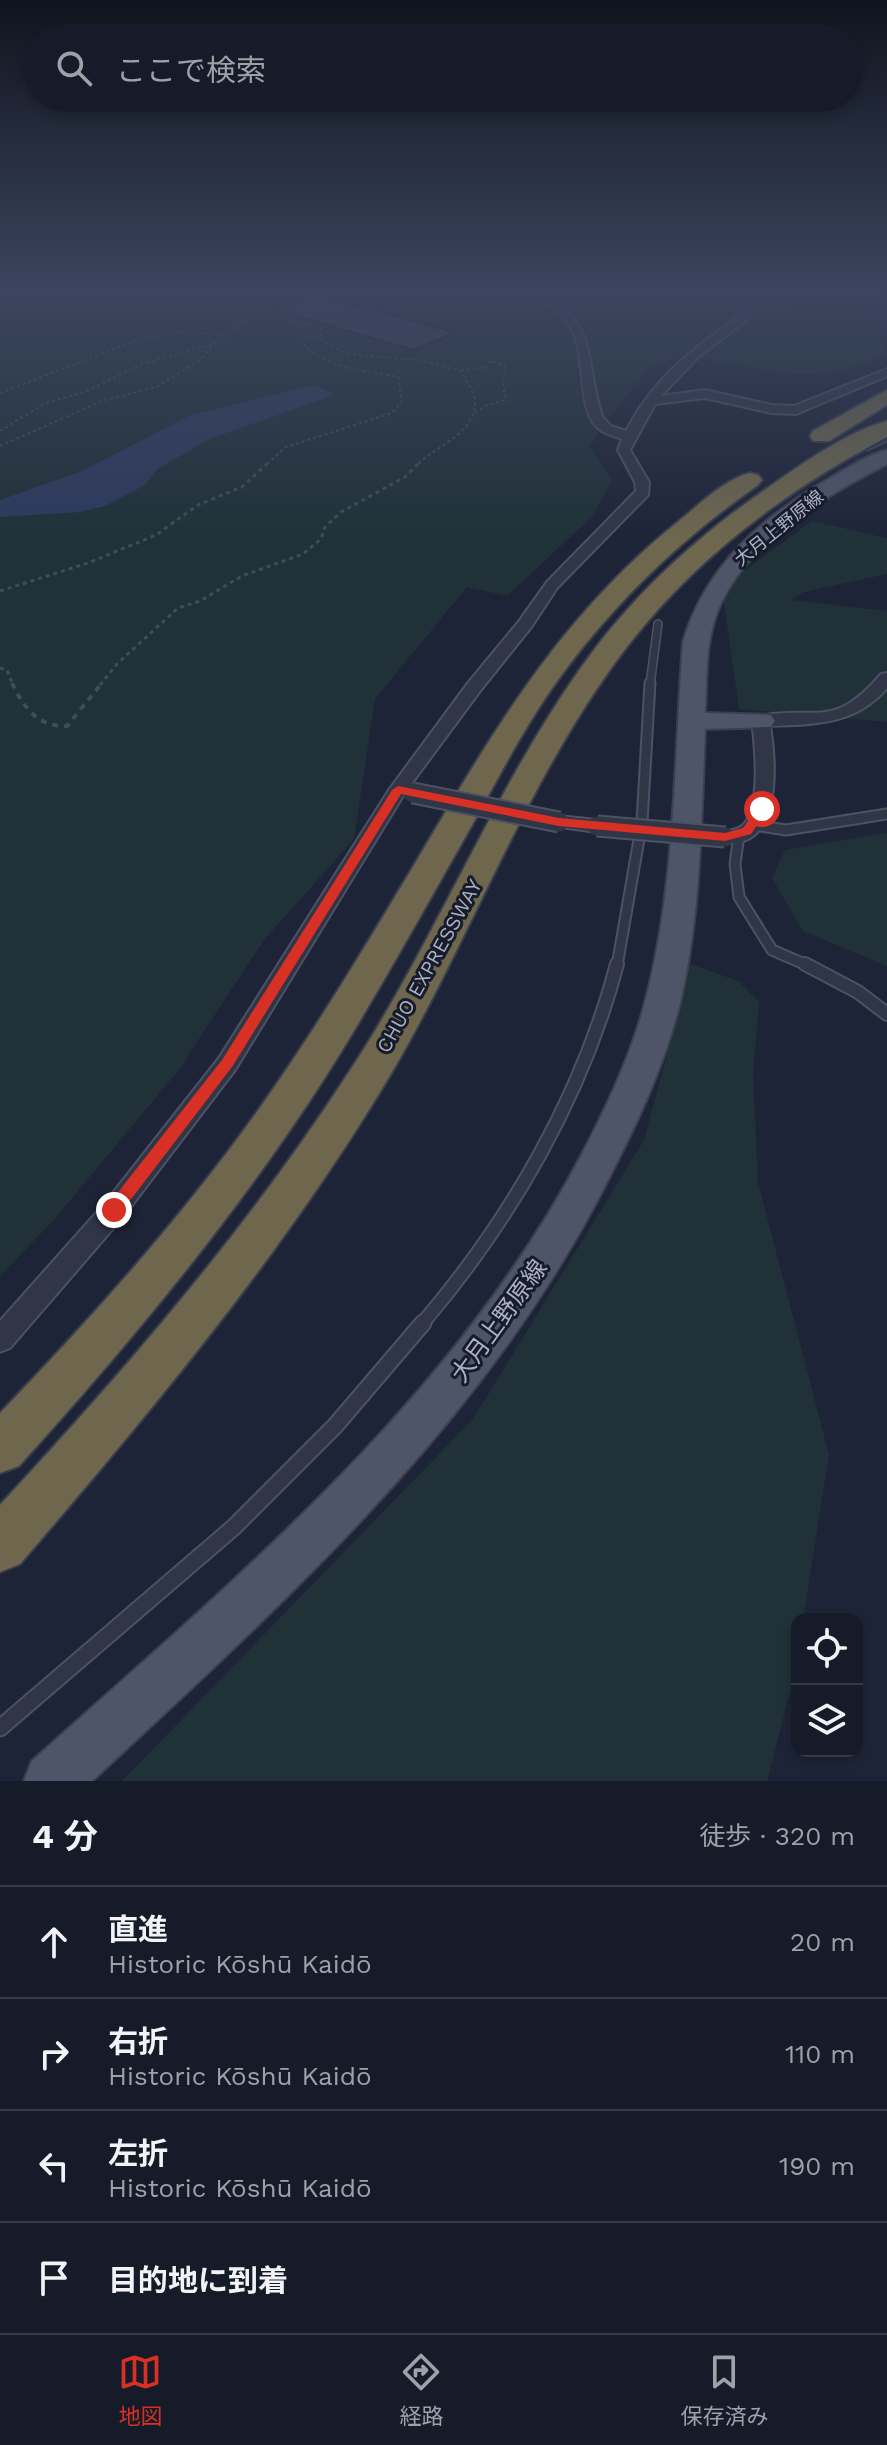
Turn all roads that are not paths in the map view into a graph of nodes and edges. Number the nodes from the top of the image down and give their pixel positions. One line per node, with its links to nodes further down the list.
1 (588, 373): 8 (street)
2 (677, 373): 5 (street)
3 (884, 373): 5 (street)
4 (887, 396): 11 (highway)
5 (651, 401): 8 (street)
6 (887, 406): 11 (highway, CHUO EXPRESSWAY)
7 (887, 428): 11 (highway, CHUO EXPRESSWAY)
8 (629, 437): 16 (street)
9 (887, 438): 11 (lane)
10 (887, 456): 14 (main road, 大月上野原線)
11 (790, 463): 21 (highway, CHUO EXPRESSWAY); 22 (highway, CHUO EXPRESSWAY)
12 (658, 624): 23 (lane)
13 (887, 678): 15 (street)
14 (691, 721): 15 (main road); 24 (main road, 大月上野原線)
15 (761, 721): 18 (street)
16 (405, 791): 18 (street, bridge); 20 (street)
17 (887, 814): 18 (lane)
18 (739, 833): 19 (lane)
19 (887, 1014)
20 (0, 1340)
21 (0, 1449)
22 (0, 1545)
23 (0, 1728)
24 (52, 1781)

